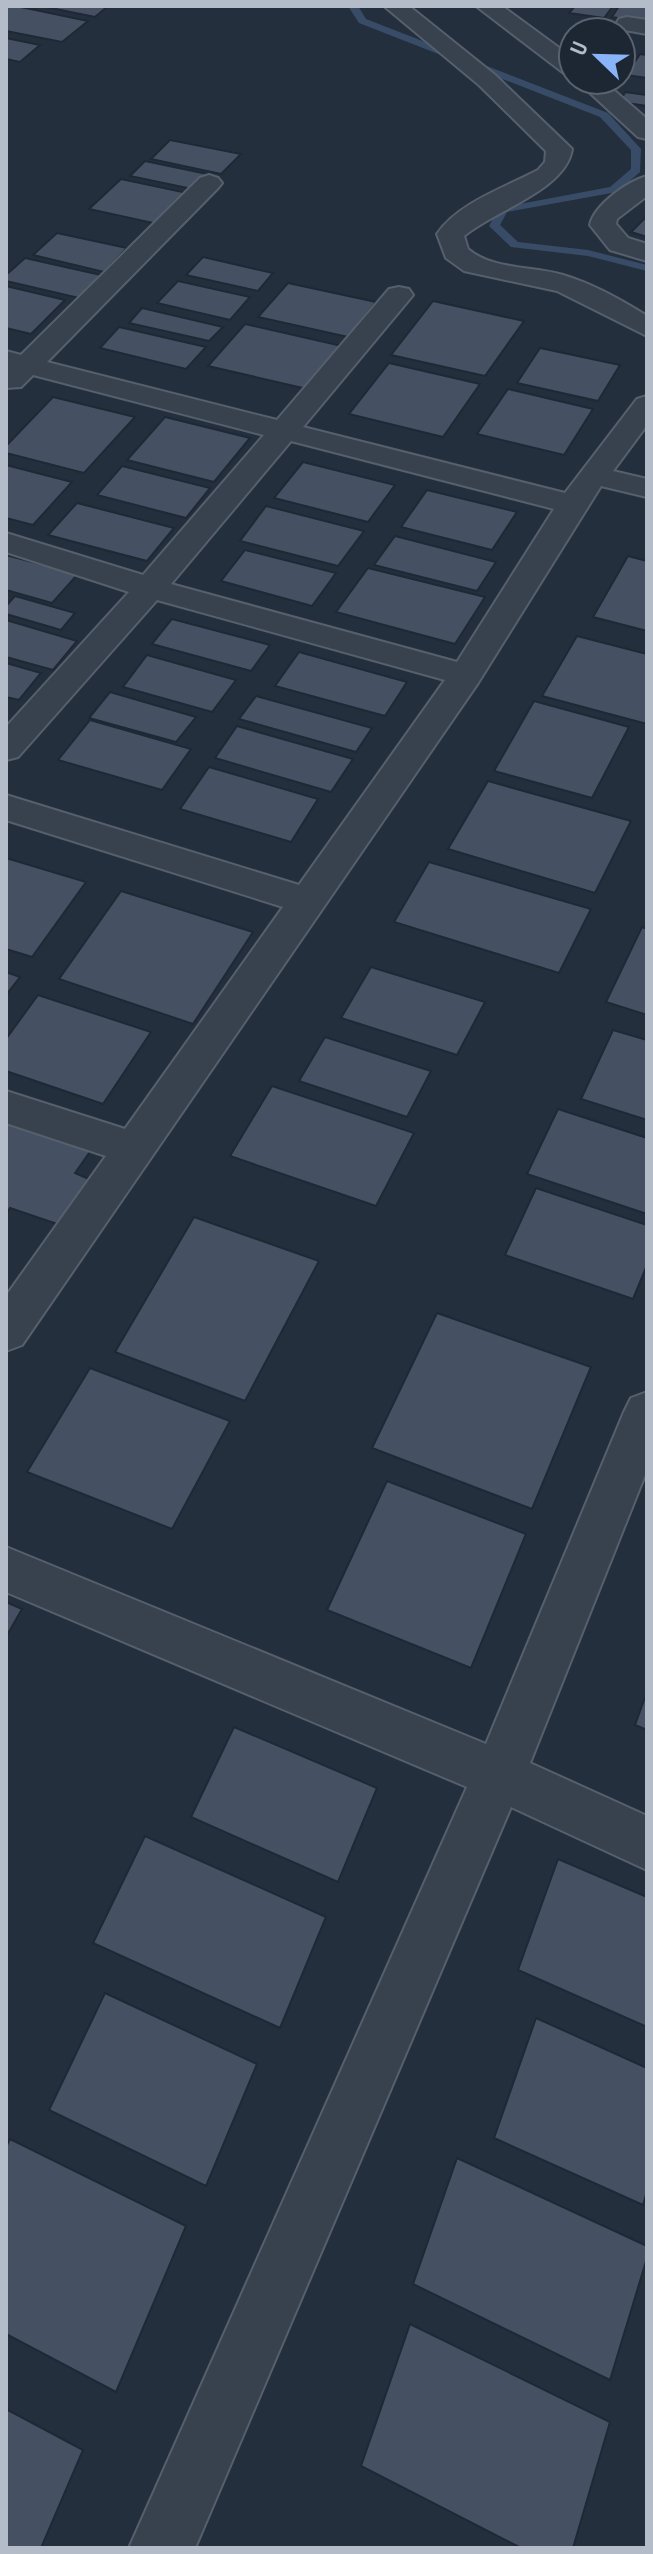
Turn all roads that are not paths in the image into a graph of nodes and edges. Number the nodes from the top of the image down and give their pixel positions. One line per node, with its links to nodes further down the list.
1 (395, 6): 10 (street)
2 (487, 6): 3 (street)
3 (557, 57)
4 (606, 96): 5 (street)
5 (647, 132)
6 (209, 183): 11 (street)
7 (647, 184): 8 (street)
8 (647, 253)
9 (399, 295): 13 (street)
10 (647, 328)
11 (13, 370): 13 (street)
12 (647, 405): 15 (street)
13 (280, 431): 15 (street); 17 (street)
14 (647, 488): 15 (street)
15 (582, 490): 18 (street)
16 (6, 542): 17 (street)
17 (150, 588): 18 (street); 19 (street)
18 (466, 675): 21 (street)
19 (6, 749)
20 (6, 807): 21 (street)
21 (306, 901): 23 (street)
22 (6, 1107): 23 (street)
23 (135, 1149): 24 (street)
24 (6, 1332)
25 (647, 1412): 27 (street)
26 (6, 1569): 27 (street)
27 (499, 1775): 28 (street); 29 (street)
28 (647, 1843)
29 (162, 2548)

